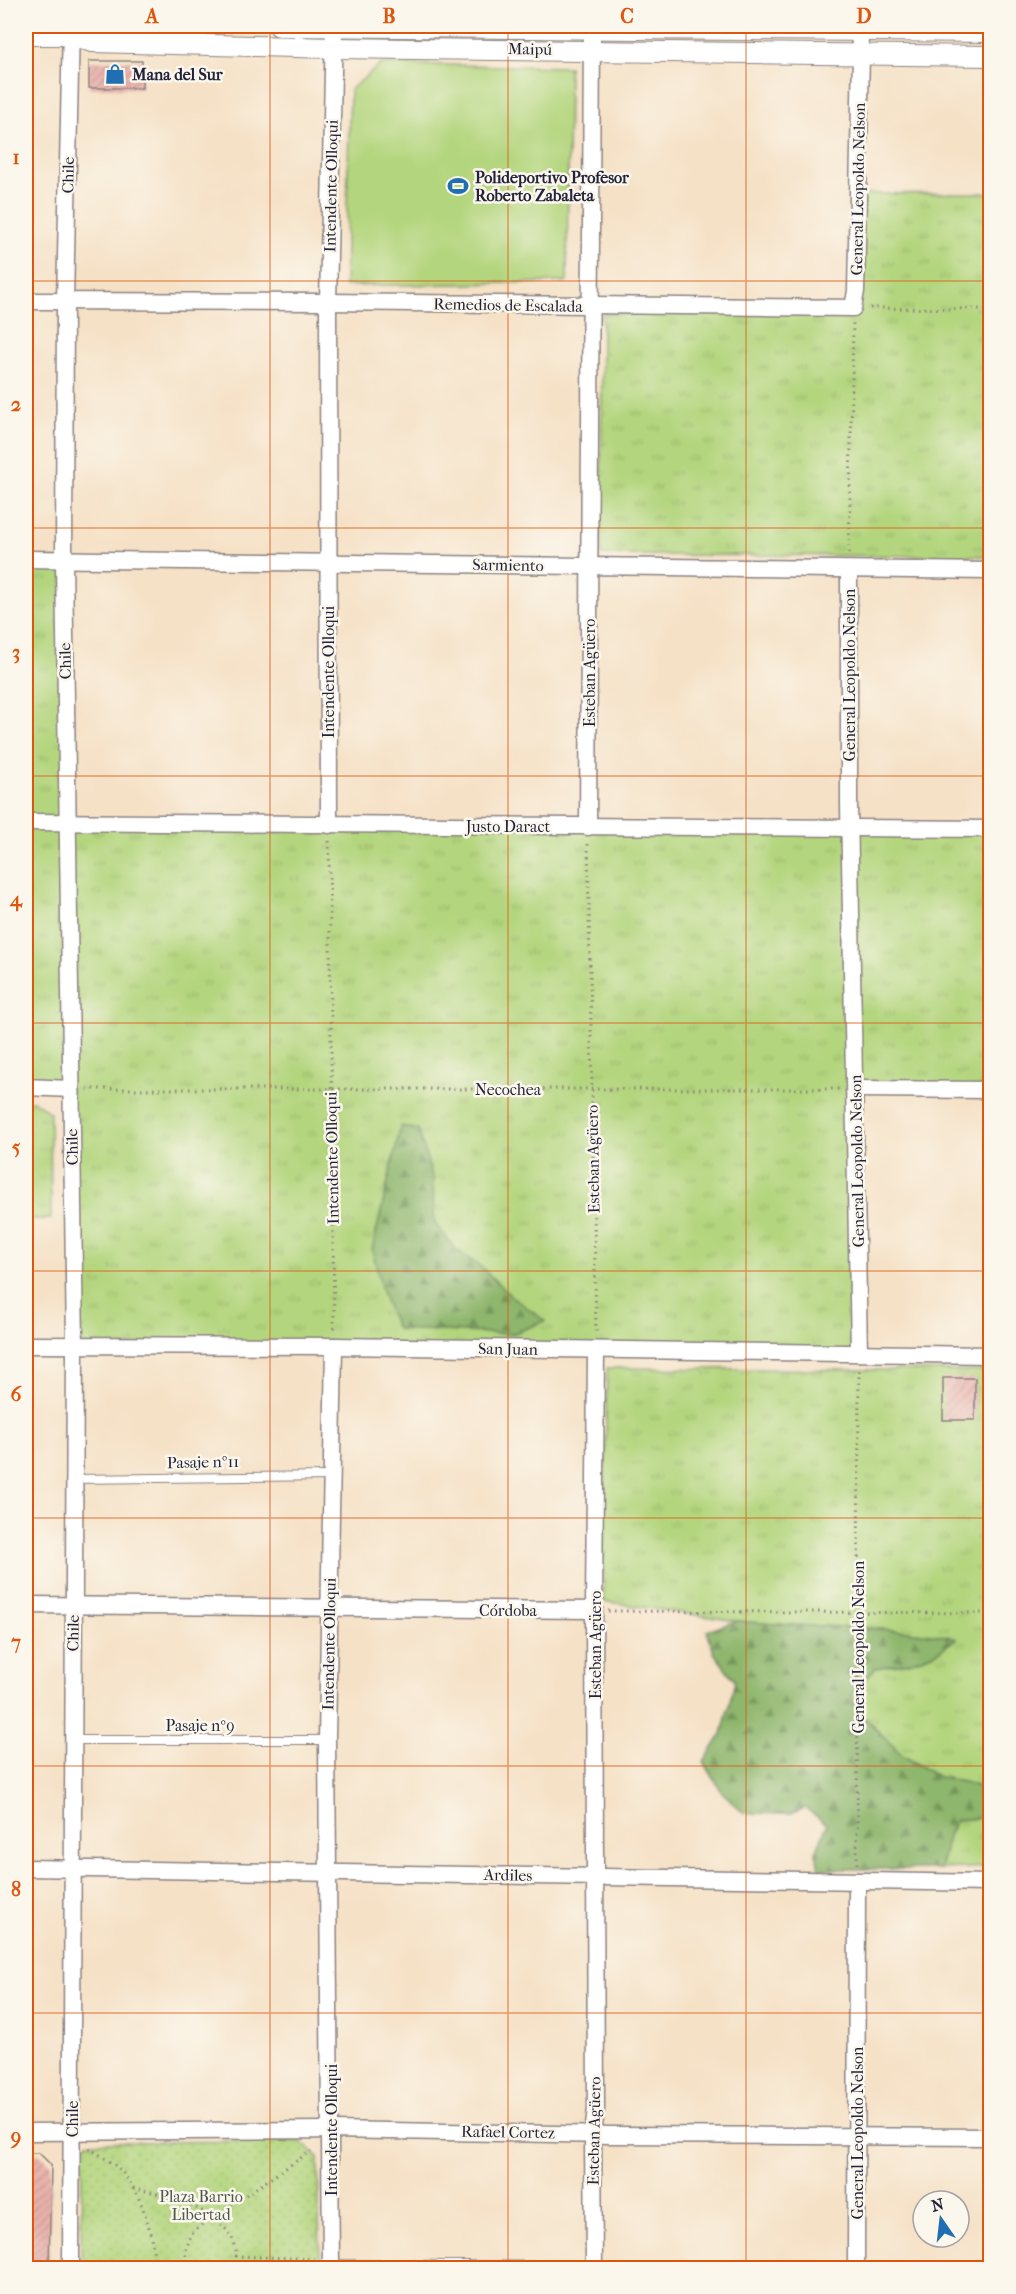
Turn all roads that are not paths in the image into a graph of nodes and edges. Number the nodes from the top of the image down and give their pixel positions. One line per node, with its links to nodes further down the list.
1 (279, 26): 2 (street, Maipú)
2 (333, 26): 3 (street, Maipú); 8 (street, Intendente Olloqui)
3 (592, 27): 4 (street, Maipú); 9 (street, Esteban Agüero)
4 (858, 28): 6 (street, Maipú); 10 (street, General Leopoldo Nelson)
5 (76, 29): 7 (street, Maipú); 8 (street, Maipú); 13 (street, Chile)
6 (990, 32)
7 (26, 35)
8 (333, 48): 9 (street, Maipú); 14 (street, Intendente Olloqui)
9 (592, 50): 10 (street, Maipú); 15 (street, Esteban Agüero)
10 (861, 54): 11 (street, Maipú); 16 (street, General Leopoldo Nelson)
11 (990, 56)
12 (26, 302): 13 (street, Remedios de Escalada)
13 (65, 302): 14 (street, Remedios de Escalada); 18 (street, Chile)
14 (328, 302): 15 (street, Remedios de Escalada); 19 (street, Intendente Olloqui)
15 (591, 306): 16 (street, Remedios de Escalada); 20 (street, Esteban Agüero)
16 (853, 308)
17 (26, 559): 18 (street, Sarmiento)
18 (64, 560): 19 (street, Sarmiento); 24 (street, Chile)
19 (328, 563): 20 (street, Sarmiento); 25 (street, Intendente Olloqui)
20 (590, 566): 21 (street, Sarmiento); 26 (street, Esteban Agüero)
21 (849, 570): 22 (street, Sarmiento); 27 (street, General Leopoldo Nelson)
22 (990, 572)
23 (26, 822): 24 (street, Justo Daract)
24 (68, 823): 25 (street, Justo Daract); 30 (street, Chile)
25 (329, 825): 26 (street, Justo Daract)
26 (588, 827): 27 (street, Justo Daract)
27 (851, 827): 28 (street, Justo Daract); 31 (street, General Leopoldo Nelson)
28 (990, 829)
29 (26, 1088): 30 (street)
30 (71, 1089): 34 (street, Chile)
31 (856, 1089): 32 (street); 37 (street, General Leopoldo Nelson)
32 (990, 1090)
33 (26, 1345): 34 (street, San Juan)
34 (75, 1346): 35 (street, San Juan); 40 (street, Chile)
35 (334, 1346): 36 (street, San Juan); 39 (street, Intendente Olloqui)
36 (596, 1351): 37 (street, San Juan); 44 (street, Esteban Agüero)
37 (859, 1353): 38 (street, San Juan)
38 (990, 1355)
39 (333, 1476): 40 (lane, Pasaje nº11); 43 (street, Intendente Olloqui)
40 (73, 1479): 42 (street, Chile)
41 (26, 1605): 42 (street, Córdoba)
42 (73, 1606): 43 (street, Córdoba); 45 (street, Chile)
43 (330, 1608): 44 (street, Córdoba); 46 (street, Intendente Olloqui)
44 (594, 1610): 50 (street, Esteban Agüero)
45 (72, 1740): 46 (lane, Pasaje nº9); 48 (street, Chile)
46 (327, 1740): 49 (street, Intendente Olloqui)
47 (26, 1868): 48 (street, Ardiles)
48 (74, 1869): 49 (street, Ardiles); 55 (street, Chile)
49 (330, 1872): 50 (street, Ardiles); 53 (street, Intendente Olloqui)
50 (595, 1877): 51 (street, Ardiles); 56 (street, Esteban Agüero)
51 (857, 1881): 52 (street, Ardiles); 57 (street, General Leopoldo Nelson)
52 (990, 1883)
53 (331, 2130): 55 (street, Rafael Cortez); 56 (street, Rafael Cortez); 59 (street, Intendente Olloqui)
54 (26, 2132): 55 (street, Rafael Cortez)
55 (72, 2132): 61 (street, Chile)
56 (593, 2133): 57 (street, Rafael Cortez); 60 (street, Esteban Agüero)
57 (858, 2137): 58 (street, Rafael Cortez); 62 (street, General Leopoldo Nelson)
58 (990, 2138)
59 (327, 2264): 60 (lane)
60 (594, 2267)
61 (71, 2268)
62 (856, 2268)

